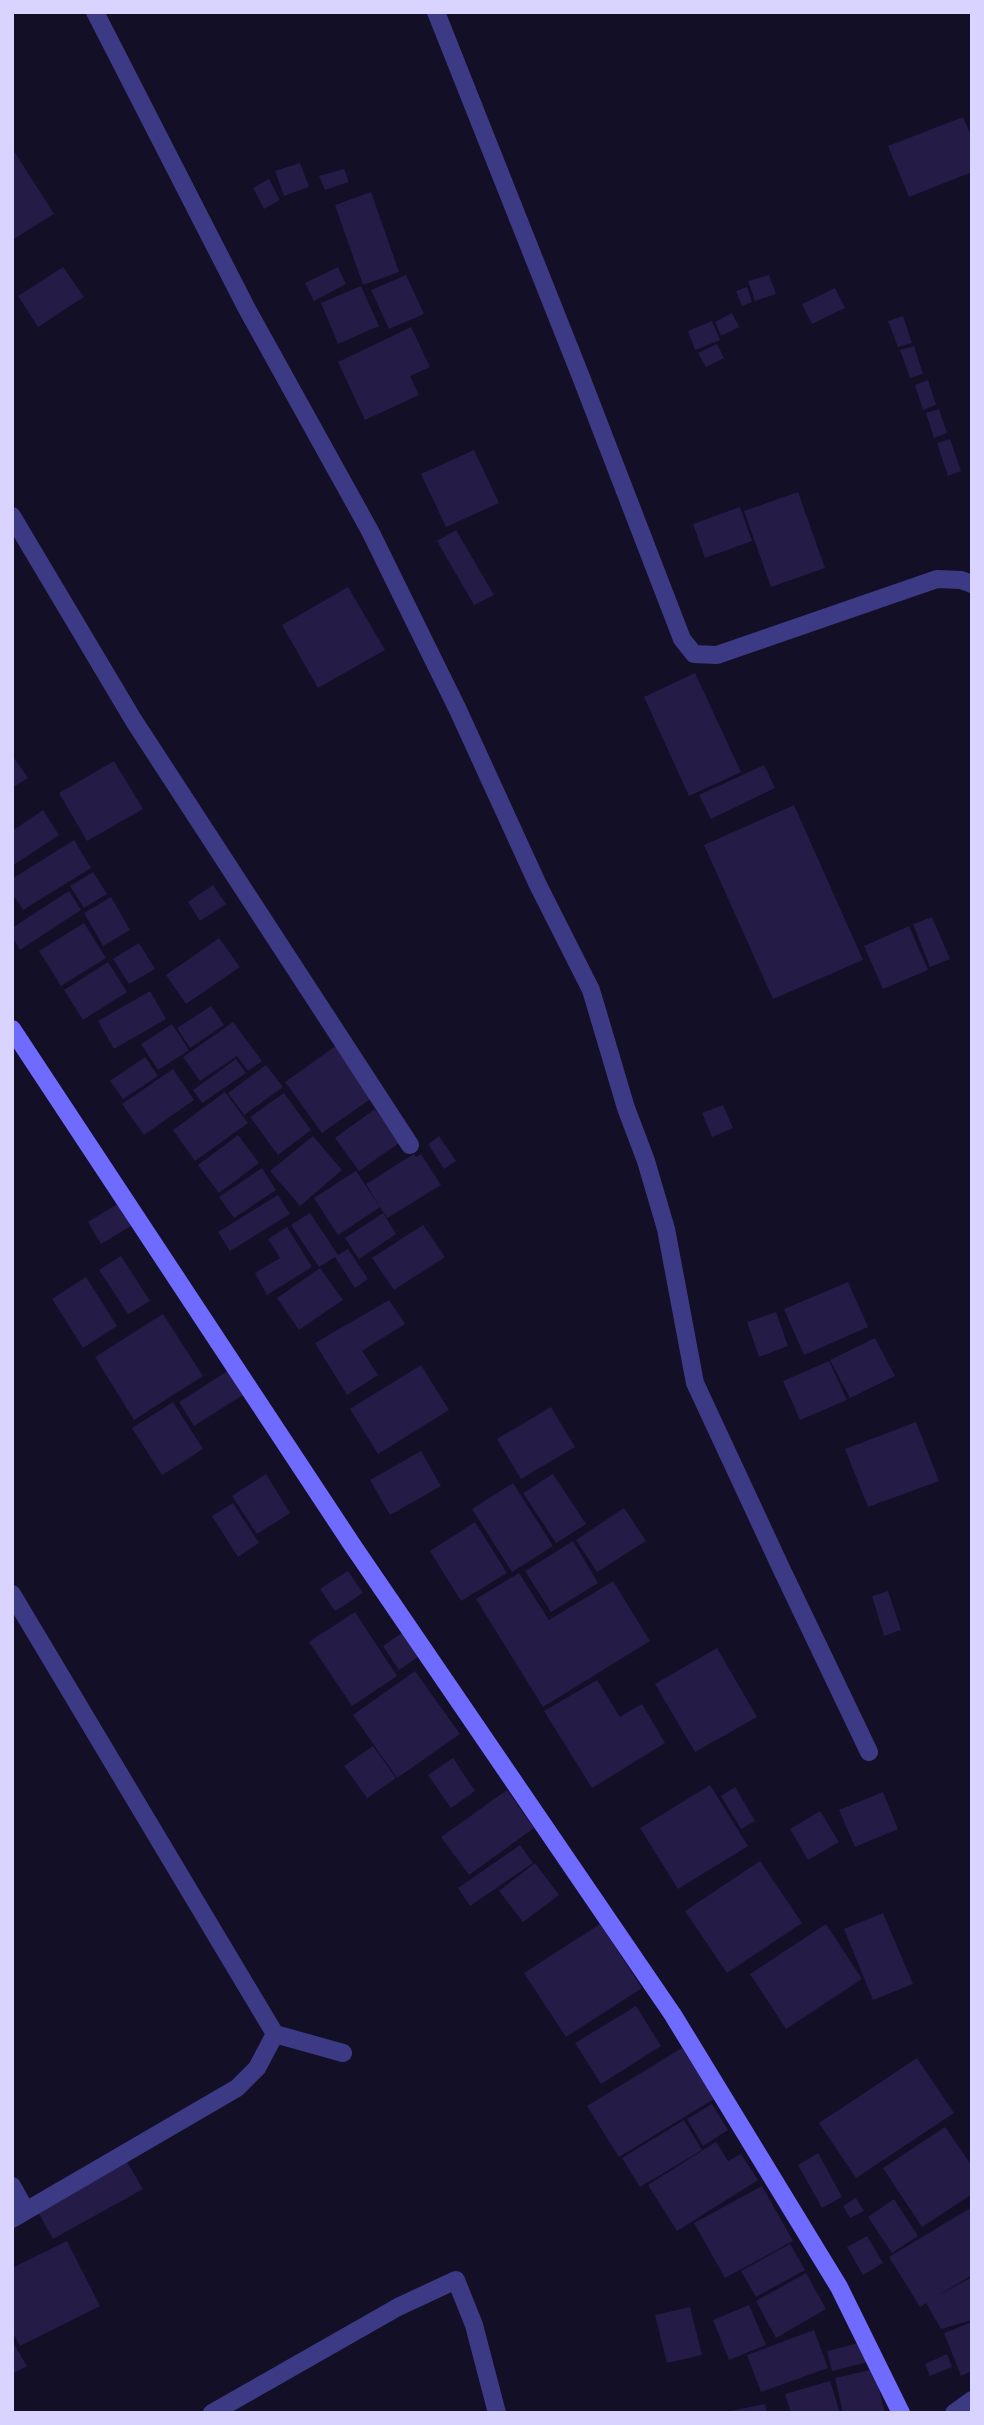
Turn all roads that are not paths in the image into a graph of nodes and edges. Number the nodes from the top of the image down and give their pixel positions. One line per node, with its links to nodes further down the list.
1 (95, 12): 8 (street)
2 (436, 12): 4 (street)
3 (12, 516): 6 (street)
4 (972, 584)
5 (12, 1029): 16 (main road)
6 (410, 1144)
7 (12, 1594): 9 (street)
8 (869, 1752)
9 (275, 2034): 10 (street); 12 (street)
10 (343, 2053)
11 (12, 2186): 12 (street)
12 (19, 2215)
13 (972, 2400): 17 (street)
14 (212, 2413): 15 (street)
15 (497, 2413)
16 (901, 2413)
17 (954, 2413)

